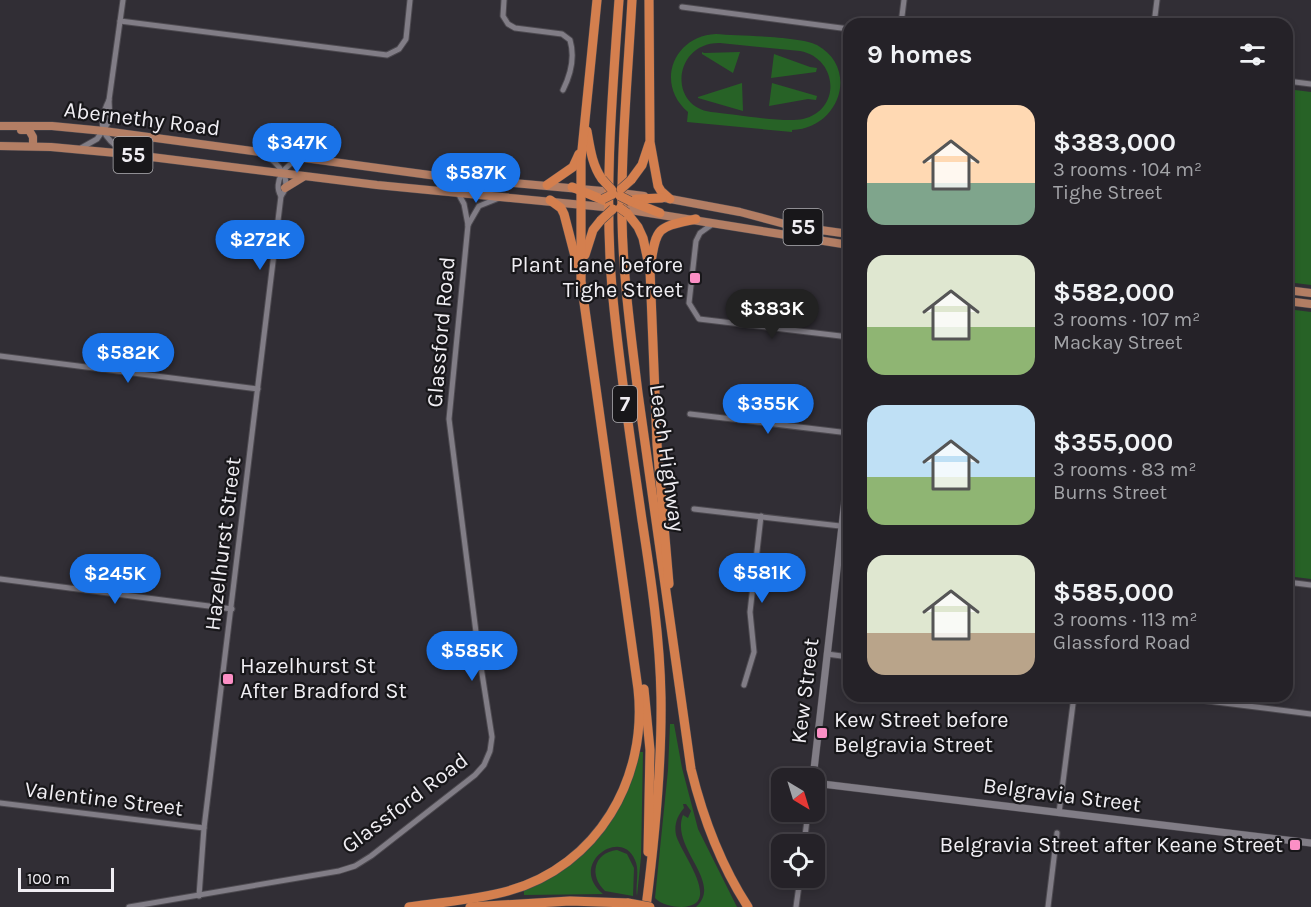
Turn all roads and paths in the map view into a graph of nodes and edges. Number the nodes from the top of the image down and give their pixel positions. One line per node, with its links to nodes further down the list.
1 (123, 0): 13 (street)
2 (410, 0): 13 (street)
3 (504, 0): 17 (street)
4 (597, 0): 18 (highway)
5 (619, 0): 83 (highway, Leach Highway / 7)
6 (632, 0): 69 (highway, Leach Highway / 7)
7 (649, 0): 22 (highway)
8 (904, 0): 11 (street)
9 (1157, 0): 12 (street)
10 (682, 8): 14 (street)
11 (902, 18)
12 (1155, 18)
13 (120, 21): 20 (street)
14 (843, 28)
15 (1293, 82): 16 (street)
16 (1311, 84)
17 (563, 90)
18 (586, 108): 21 (highway); 35 (highway, bridge)
19 (4, 126): 20 (main road, Abernethy Road / 55); 24 (main road)
20 (104, 131): 25 (street); 26 (main road, Abernethy Road / 55); 27 (street)
21 (582, 138): 31 (highway); 33 (highway)
22 (650, 142): 35 (highway, bridge); 38 (highway)
23 (0, 146): 24 (main road, Abernethy Road / 55)
24 (33, 146): 25 (main road, Abernethy Road / 55)
25 (79, 149): 27 (main road, Abernethy Road / 55)
26 (260, 151): 28 (main road, Abernethy Road / 55); 29 (street)
27 (127, 154): 29 (main road, Abernethy Road / 55)
28 (313, 159): 29 (street); 31 (main road, Abernethy Road / 55)
29 (283, 174): 30 (main road, Abernethy Road / 55); 32 (street); 36 (street, Hazelhurst Street)
30 (303, 177): 32 (main road); 34 (main road, Abernethy Road / 55)
31 (547, 185): 33 (main road, Abernethy Road / 55)
32 (285, 188): 36 (street, Hazelhurst Street)
33 (578, 188): 40 (highway); 41 (highway)
34 (458, 192): 37 (main road, Abernethy Road / 55); 46 (street, Glassford Road)
35 (616, 192): 40 (highway, bridge); 42 (highway, bridge)
36 (281, 196): 57 (street, Hazelhurst Street)
37 (503, 196): 39 (main road, Abernethy Road / 55); 46 (street)
38 (666, 199): 42 (highway); 47 (main road, 55)
39 (550, 200): 41 (main road, Abernethy Road / 55); 50 (highway)
40 (602, 200): 41 (highway); 42 (highway, bridge)
41 (579, 203): 50 (highway)
42 (626, 205): 43 (highway); 49 (highway, 7); 50 (highway, bridge)
43 (660, 213): 44 (main road, 55)
44 (696, 219): 45 (main road, 55); 49 (highway, 7)
45 (716, 222): 48 (main road, 55); 55 (street)
46 (468, 225): 85 (street, Glassford Road)
47 (843, 233)
48 (843, 244)
49 (650, 270): 69 (highway, 7)
50 (581, 281): 67 (highway)
51 (1293, 291): 52 (main road)
52 (1311, 293)
53 (1293, 302): 54 (main road)
54 (1311, 304)
55 (843, 337)
56 (0, 356): 57 (street)
57 (258, 389): 68 (street, Hazelhurst Street)
58 (690, 414): 59 (street)
59 (843, 432)
60 (694, 508): 61 (street)
61 (761, 516): 62 (street); 72 (street)
62 (843, 527)
63 (843, 547): 70 (street, Kew Street)
64 (0, 579): 68 (street)
65 (1293, 583): 66 (street)
66 (1311, 585)
67 (626, 597): 83 (highway); 87 (highway)
68 (232, 609): 80 (street, Hazelhurst Street)
69 (669, 614): 90 (highway, Leach Highway / 7)
70 (827, 654): 71 (street); 76 (street, Kew Street)
71 (843, 656)
72 (744, 684)
73 (1073, 702): 79 (street)
74 (1216, 702): 75 (street)
75 (1311, 714)
76 (814, 768)
77 (825, 784): 79 (street, Belgravia Street)
78 (0, 802): 80 (street, Valentine Street)
79 (1059, 813): 82 (street, Belgravia Street)
80 (204, 828): 85 (street, Hazelhurst Street)
81 (1057, 833): 92 (street)
82 (1309, 843)
83 (649, 878): 89 (highway, Leach Highway / 7)
84 (799, 888): 91 (street)
85 (199, 896): 86 (street, Glassford Road)
86 (129, 907)
87 (409, 907)
88 (470, 907): 89 (highway, bridge)
89 (648, 907)
90 (748, 907)
91 (796, 907)
92 (1048, 907)

